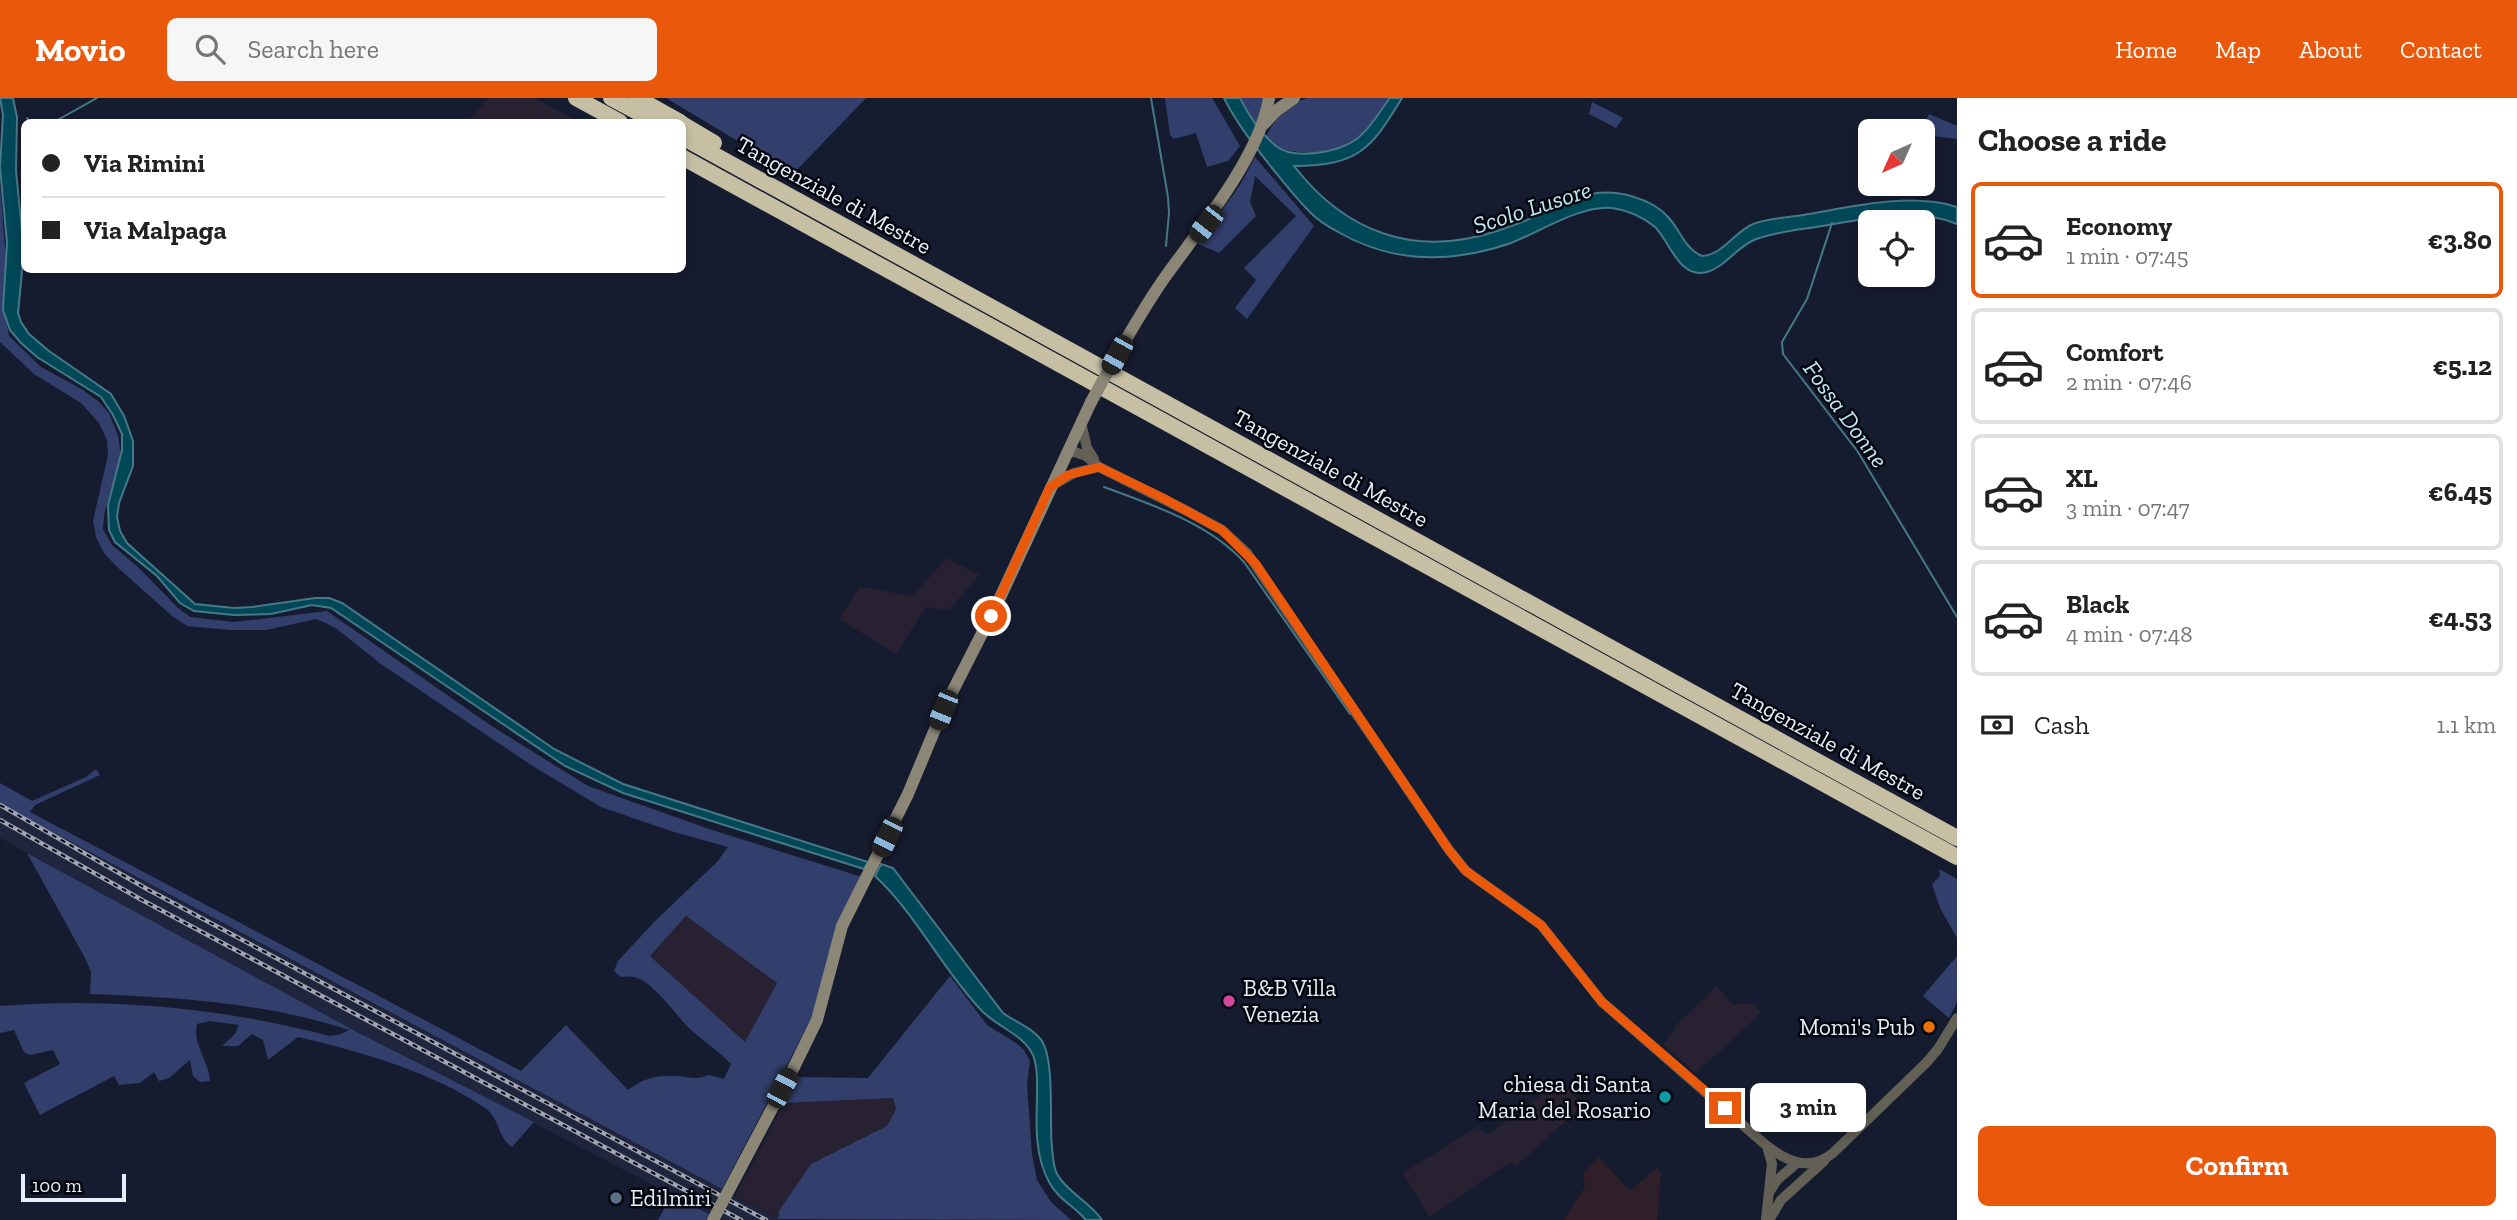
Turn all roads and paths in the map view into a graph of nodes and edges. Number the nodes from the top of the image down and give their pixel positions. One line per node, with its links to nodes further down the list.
1 (564, 98): 7 (highway)
2 (576, 98): 7 (highway)
3 (611, 98): 8 (highway)
4 (637, 98): 9 (highway)
5 (1269, 98): 11 (main road)
6 (1294, 98): 11 (main road)
7 (613, 118)
8 (650, 119)
9 (674, 119)
10 (686, 126): 14 (highway)
11 (1262, 127): 15 (main road, bridge)
12 (686, 139): 14 (highway, Tangenziale di Mestre)
13 (686, 159): 20 (highway, Tangenziale di Mestre)
14 (800, 202): 19 (highway, Tangenziale di Mestre)
15 (1081, 422): 16 (main road); 17 (street)
16 (1065, 454): 17 (street); 18 (main road)
17 (1099, 467): 18 (street); 22 (street)
18 (1050, 487): 27 (main road, bridge)
19 (1957, 838)
20 (1957, 857)
21 (1957, 1018): 23 (street)
22 (1767, 1146): 24 (street); 26 (street)
23 (1825, 1159): 24 (street); 25 (street)
24 (1797, 1163): 25 (street); 26 (street)
25 (1795, 1188): 28 (street)
26 (1770, 1191): 28 (street)
27 (713, 1220)
28 (1768, 1220)

